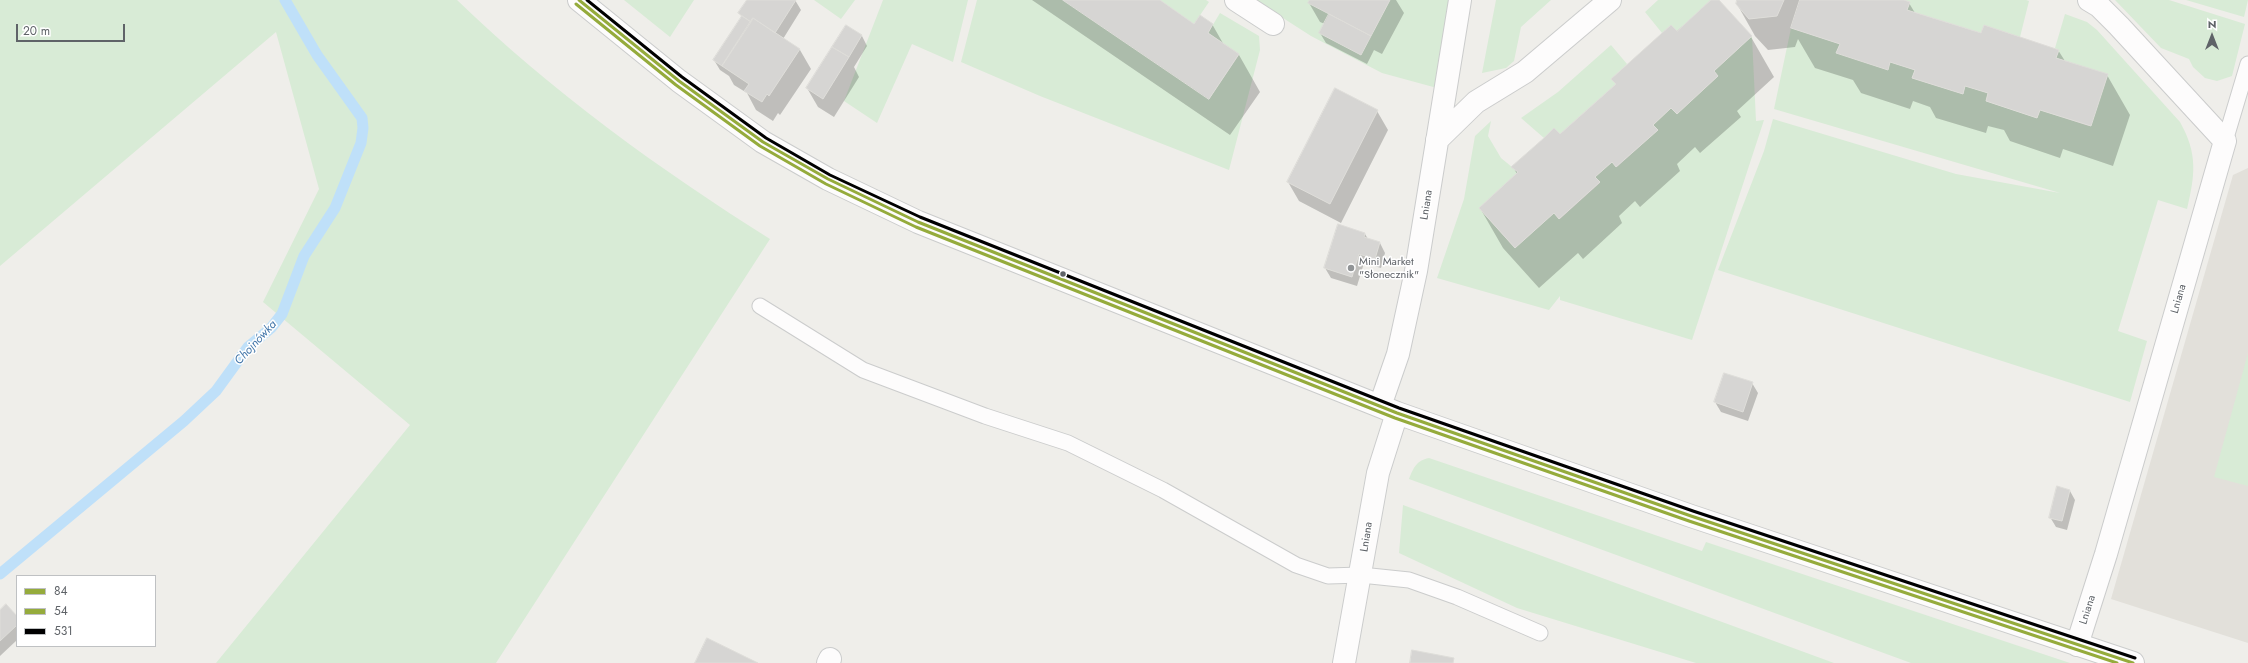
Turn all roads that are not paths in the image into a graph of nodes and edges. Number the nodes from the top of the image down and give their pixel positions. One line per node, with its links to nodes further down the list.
1 (579, 0): 11 (street)
2 (1236, 0): 6 (street)
3 (1460, 0): 8 (street, Lniana)
4 (1610, 0): 8 (street)
5 (2089, 0): 9 (street)
6 (1273, 24)
7 (2248, 64): 9 (lane)
8 (1437, 140): 11 (street, Lniana)
9 (2225, 141): 14 (street, Lniana)
10 (760, 306): 12 (lane)
11 (1389, 409): 12 (street, Lniana); 14 (street)
12 (1361, 575): 13 (lane); 15 (street, Lniana)
13 (1540, 633)
14 (2077, 645): 16 (street)
15 (1344, 663)
16 (2133, 663)

